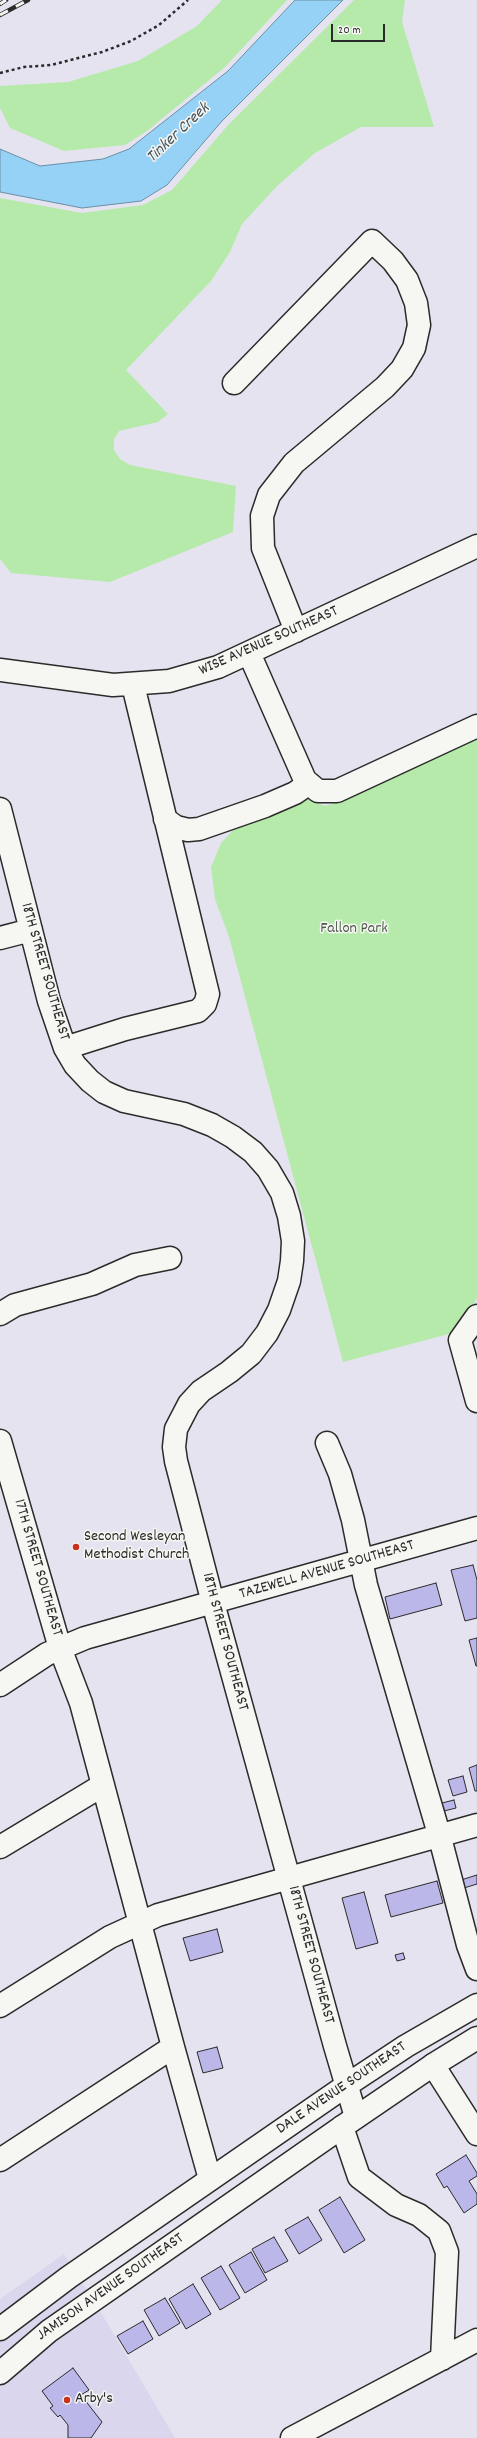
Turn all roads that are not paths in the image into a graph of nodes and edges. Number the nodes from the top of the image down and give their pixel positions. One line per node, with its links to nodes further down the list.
1 (234, 383): 3 (street)
2 (477, 546): 3 (street, WISE AVENUE SOUTHEAST)
3 (296, 631): 4 (street, WISE AVENUE SOUTHEAST)
4 (249, 653): 6 (street, WISE AVENUE SOUTHEAST); 8 (street)
5 (0, 670): 6 (street, WISE AVENUE SOUTHEAST)
6 (133, 685): 10 (street)
7 (477, 726): 8 (street)
8 (308, 784): 10 (street)
9 (0, 810): 11 (street, 18TH STREET SOUTHEAST)
10 (165, 819): 13 (street)
11 (31, 930): 12 (street); 13 (street, 18TH STREET SOUTHEAST)
12 (0, 938)
13 (65, 1048): 22 (street, 18TH STREET SOUTHEAST)
14 (170, 1258): 15 (street)
15 (0, 1314)
16 (477, 1316): 17 (street)
17 (477, 1401)
18 (0, 1441): 23 (street, 17TH STREET SOUTHEAST)
19 (327, 1443): 21 (street)
20 (477, 1528): 21 (street, TAZEWELL AVENUE SOUTHEAST)
21 (360, 1561): 22 (street, TAZEWELL AVENUE SOUTHEAST); 27 (street)
22 (213, 1603): 23 (street, TAZEWELL AVENUE SOUTHEAST); 29 (street, 18TH STREET SOUTHEAST)
23 (60, 1648): 24 (street, TAZEWELL AVENUE SOUTHEAST); 25 (street, 17TH STREET SOUTHEAST)
24 (0, 1685)
25 (103, 1785): 28 (street); 30 (street, 17TH STREET SOUTHEAST)
26 (477, 1825): 27 (street)
27 (439, 1834): 29 (street); 31 (street)
28 (0, 1847)
29 (289, 1878): 30 (street); 37 (street, 18TH STREET SOUTHEAST)
30 (140, 1922): 33 (street); 35 (street, 17TH STREET SOUTHEAST)
31 (477, 1969)
32 (477, 2005): 37 (street, DALE AVENUE SOUTHEAST)
33 (0, 2006)
34 (477, 2038): 36 (street, DALE AVENUE SOUTHEAST)
35 (173, 2048): 40 (street); 41 (street, 17TH STREET SOUTHEAST)
36 (433, 2065): 38 (street, DALE AVENUE SOUTHEAST); 39 (street)
37 (347, 2085): 38 (street, 18TH STREET SOUTHEAST); 41 (street, DALE AVENUE SOUTHEAST)
38 (349, 2122): 42 (street, DALE AVENUE SOUTHEAST); 45 (street, 18TH STREET SOUTHEAST)
39 (477, 2134)
40 (0, 2160)
41 (210, 2179): 43 (street, JAMISON AVENUE SOUTHEAST)
42 (226, 2207): 46 (street, JAMISON AVENUE SOUTHEAST)
43 (0, 2329)
44 (477, 2340): 45 (street)
45 (442, 2359): 47 (street)
46 (0, 2373)
47 (292, 2438)

